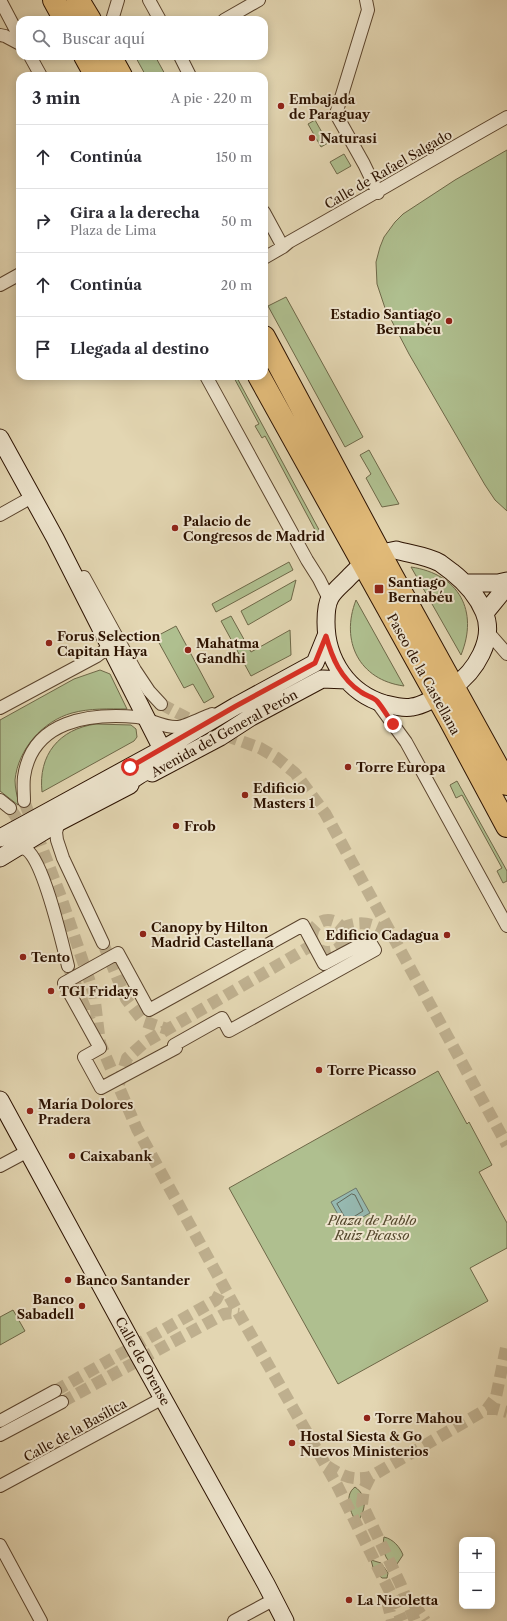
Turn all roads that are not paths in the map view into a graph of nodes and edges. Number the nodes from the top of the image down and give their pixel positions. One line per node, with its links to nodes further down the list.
1 (54, 0): 8 (highway)
2 (78, 0): 9 (highway)
3 (118, 0): 10 (street)
4 (149, 0): 11 (street)
5 (260, 0): 12 (street)
6 (366, 0): 25 (street)
7 (0, 1): 13 (street)
8 (63, 16)
9 (88, 16)
10 (113, 16)
11 (158, 16)
12 (231, 16)
13 (16, 31)
14 (0, 35): 15 (street)
15 (16, 42)
16 (32, 60): 20 (street)
17 (87, 60): 21 (highway)
18 (112, 60): 22 (highway)
19 (182, 60): 23 (street)
20 (39, 72)
21 (94, 72)
22 (119, 72)
23 (188, 72)
24 (507, 117): 25 (street, Calle de Rafael Salgado)
25 (378, 193): 27 (street, Calle de Rafael Salgado)
26 (268, 219): 27 (street)
27 (283, 247): 28 (street)
28 (268, 256)
29 (16, 276): 30 (street)
30 (0, 285)
31 (268, 345): 38 (highway, Paseo de la Castellana)
32 (208, 380): 42 (street)
33 (261, 380): 38 (highway, Paseo de la Castellana)
34 (0, 438): 35 (main road)
35 (32, 497): 36 (street); 37 (main road)
36 (0, 515)
37 (55, 538): 46 (main road); 51 (street)
38 (372, 558): 40 (main road); 42 (main road); 49 (highway, Paseo de la Castellana)
39 (507, 581): 40 (main road)
40 (466, 583): 43 (main road)
41 (507, 586): 43 (main road)
42 (329, 598): 45 (main road)
43 (485, 613): 44 (main road)
44 (487, 631): 47 (street); 49 (main road)
45 (326, 636): 48 (main road); 52 (main road, Avenida del General Perón)
46 (109, 647): 53 (street); 54 (main road)
47 (507, 654)
48 (347, 680): 50 (main road); 57 (main road, Avenida del General Perón)
49 (445, 691): 50 (main road); 56 (highway, Paseo de la Castellana); 62 (highway, Paseo de la Castellana)
50 (376, 701): 66 (street)
51 (161, 704)
52 (236, 706): 54 (street, Avenida del General Perón); 55 (main road, Avenida del General Perón)
53 (0, 708)
54 (147, 719): 55 (main road); 59 (street, Avenida del General Perón)
55 (162, 749): 57 (main road); 63 (main road, Avenida del General Perón)
56 (507, 784)
57 (120, 790): 61 (main road, Avenida del General Perón)
58 (0, 800): 60 (street)
59 (24, 801)
60 (10, 808)
61 (59, 822): 64 (main road, Avenida del General Perón); 67 (street)
62 (507, 826)
63 (0, 838)
64 (18, 847): 65 (main road, Avenida del General Perón); 68 (street)
65 (0, 858)
66 (507, 926)
67 (103, 943)
68 (68, 966)
69 (149, 1010): 69 (street)
70 (0, 1100): 71 (main road, Calle de Orense)
71 (28, 1151): 72 (street); 74 (main road, Calle de Orense)
72 (0, 1166)
73 (55, 1391): 76 (street)
74 (163, 1398): 78 (street, Calle de la Basílica); 80 (main road, Calle de Orense)
75 (62, 1402): 77 (street)
76 (0, 1421)
77 (0, 1435)
78 (0, 1486)
79 (0, 1545): 81 (street)
80 (275, 1599): 82 (street); 83 (main road, Calle de Orense)
81 (41, 1621)
82 (234, 1621)
83 (285, 1621)

